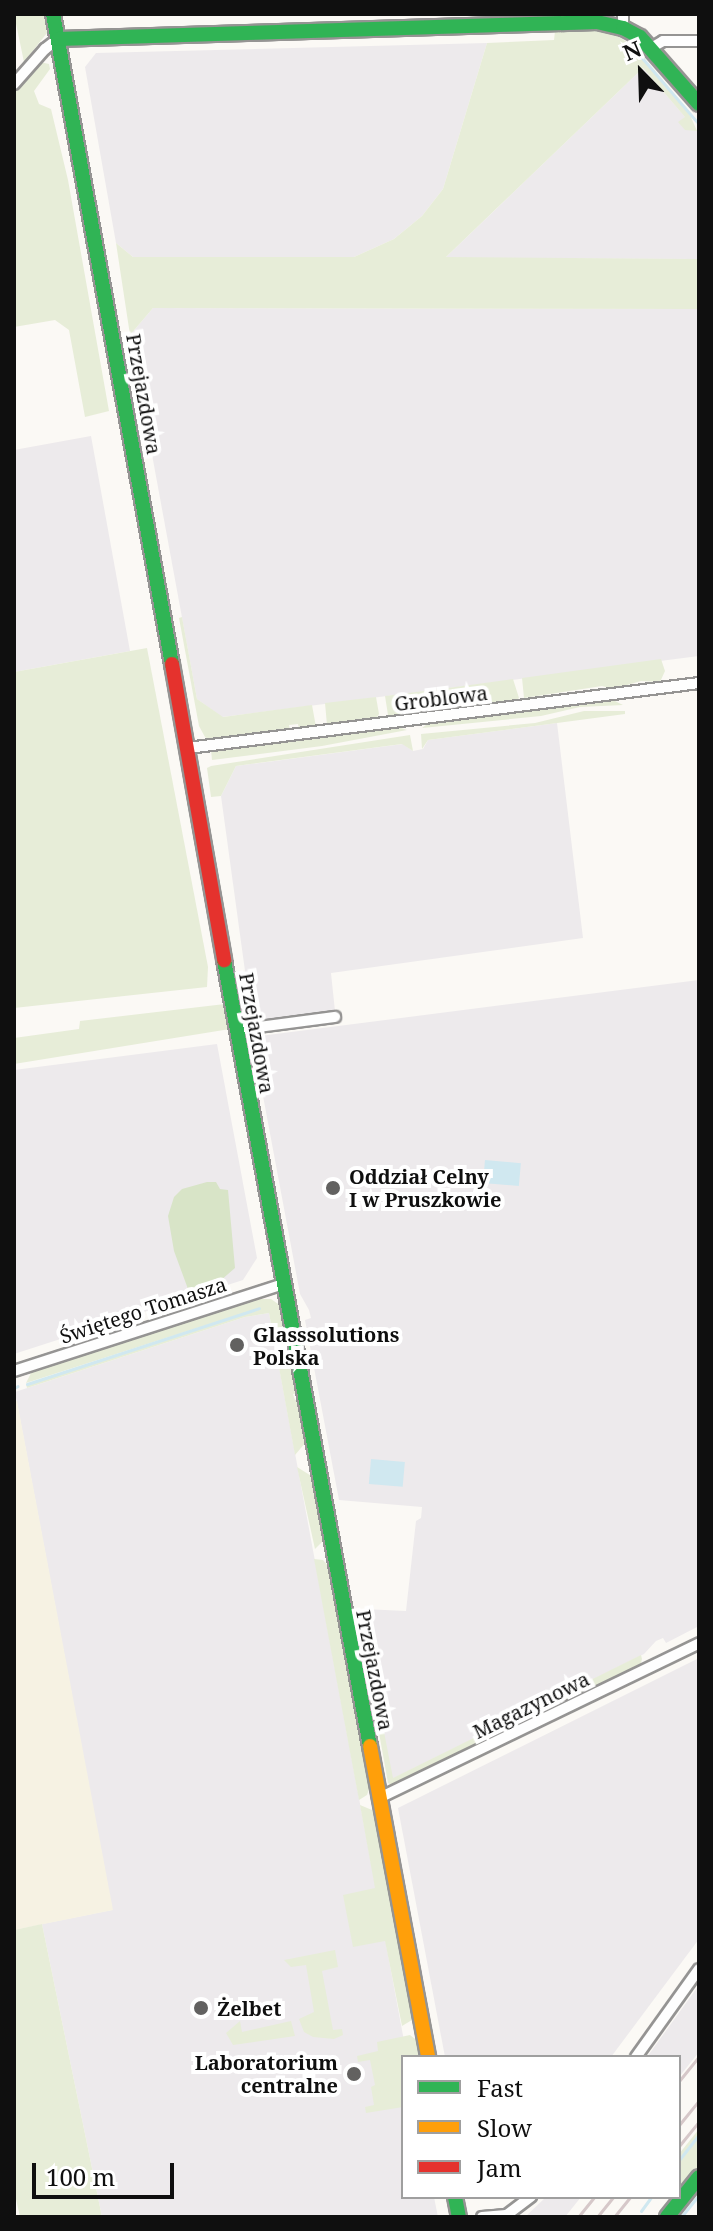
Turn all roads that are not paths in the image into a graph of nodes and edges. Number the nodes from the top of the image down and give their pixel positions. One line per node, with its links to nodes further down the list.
1 (53, 14): 3 (street, Przejazdowa)
2 (623, 21): 3 (street); 5 (street)
3 (58, 39): 6 (street); 9 (street, Przejazdowa)
4 (699, 41): 5 (street)
5 (651, 48): 7 (street)
6 (14, 84)
7 (699, 104)
8 (699, 683): 9 (street, Groblowa)
9 (188, 748): 11 (street, Przejazdowa)
10 (335, 1017): 11 (street)
11 (236, 1030): 12 (street, Przejazdowa)
12 (283, 1284): 13 (street, Świętego Tomasza); 15 (street, Przejazdowa)
13 (14, 1371)
14 (699, 1643): 15 (street, Magazynowa)
15 (379, 1798): 17 (street, Przejazdowa)
16 (699, 1969): 18 (street)
17 (428, 2055)
18 (637, 2055)
19 (699, 2177): 23 (street)
20 (528, 2199): 21 (street)
21 (505, 2216): 22 (street)
22 (482, 2217)
23 (667, 2217)

